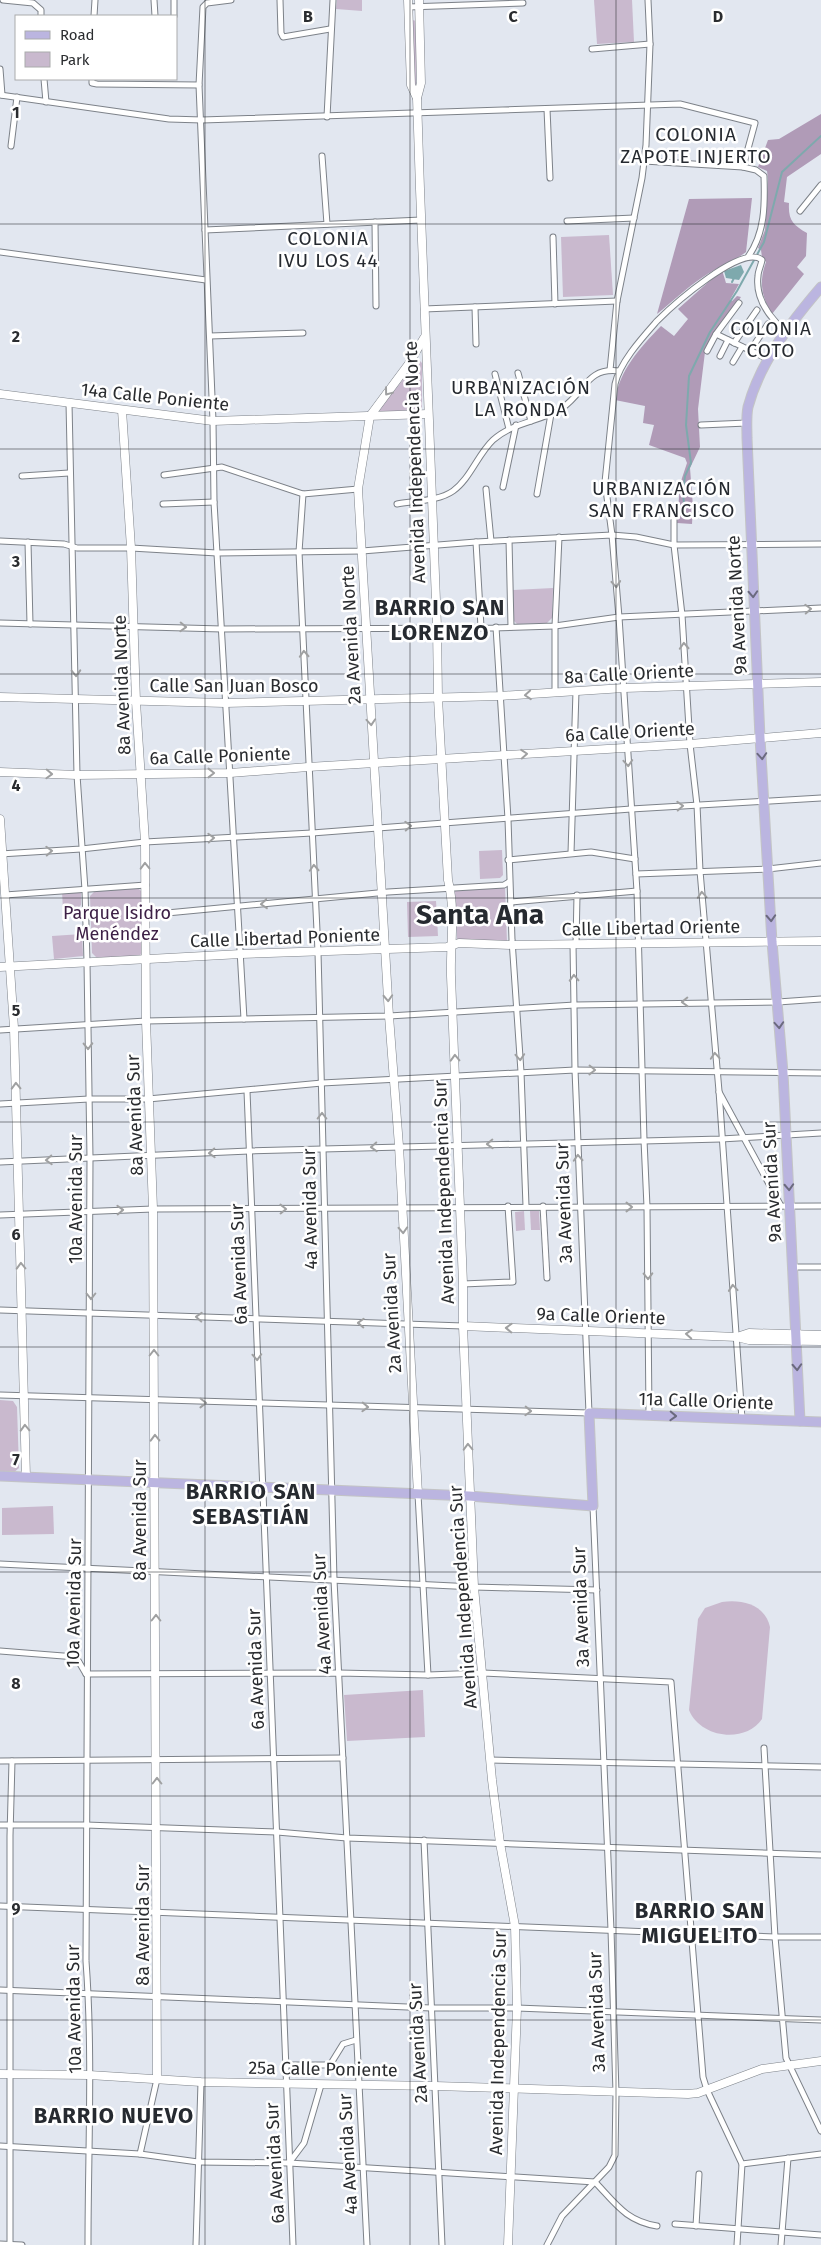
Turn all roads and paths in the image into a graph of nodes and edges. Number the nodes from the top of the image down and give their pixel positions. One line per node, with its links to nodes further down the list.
1 (3, 0): 12 (street)
2 (95, 0): 13 (street)
3 (154, 0): 14 (street)
4 (174, 0): 15 (street)
5 (231, 0): 24 (street)
6 (280, 0): 16 (street)
7 (333, 0): 16 (street)
8 (648, 0): 17 (street)
9 (419, 3): 10 (street); 11 (street); 27 (street, Avenida Independencia Norte)
10 (523, 3)
11 (408, 4): 27 (street, Avenida Independencia Norte)
12 (41, 15)
13 (94, 15)
14 (154, 15)
15 (174, 15)
16 (330, 29): 32 (street)
17 (650, 44): 18 (street); 29 (street)
18 (592, 49)
19 (0, 69): 25 (street)
20 (44, 80): 28 (street)
21 (92, 81): 22 (street)
22 (150, 82): 23 (street)
23 (174, 82): 24 (street)
24 (199, 85): 33 (street)
25 (1, 95): 26 (street)
26 (17, 97): 28 (street); 34 (street)
27 (417, 98): 31 (street, Avenida Independencia Norte)
28 (46, 102): 33 (street)
29 (647, 106): 30 (street); 36 (street); 37 (street)
30 (547, 110): 31 (street); 38 (street)
31 (417, 113): 32 (street); 42 (street, Avenida Independencia Norte)
32 (327, 117): 33 (street)
33 (202, 120): 46 (street)
34 (11, 146)
35 (322, 156): 45 (street)
36 (644, 161): 37 (street); 41 (street)
37 (743, 167): 49 (street)
38 (550, 178)
39 (821, 185): 40 (street)
40 (800, 211)
41 (634, 218): 43 (street); 52 (street)
42 (421, 220): 44 (street); 57 (street, Avenida Independencia Norte)
43 (566, 220)
44 (375, 222): 45 (street); 55 (street)
45 (327, 224): 46 (street)
46 (205, 230): 50 (street)
47 (553, 237): 54 (street)
48 (0, 252): 50 (street)
49 (748, 257): 60 (street); 75 (street)
50 (206, 280): 63 (street)
51 (821, 287): 60 (main road, 9a Avenida Norte)
52 (617, 301): 54 (street); 74 (street)
53 (739, 303): 62 (street)
54 (555, 304): 56 (street)
55 (376, 306)
56 (475, 307): 57 (street); 66 (street)
57 (424, 309): 64 (street, Avenida Independencia Norte)
58 (757, 310): 67 (street)
59 (768, 324): 70 (street)
60 (786, 332): 72 (main road, 9a Avenida Norte)
61 (303, 334): 63 (street)
62 (716, 334): 65 (street); 69 (street)
63 (210, 336): 84 (street)
64 (425, 336): 81 (street, Avenida Independencia Norte); 83 (street, 2a Avenida Norte, one-way to 83)
65 (728, 340): 67 (street); 71 (street)
66 (476, 344)
67 (734, 344): 68 (street)
68 (742, 347): 70 (street); 73 (street)
69 (707, 351)
70 (750, 351): 72 (street)
71 (720, 356)
72 (768, 359): 86 (main road, 9a Avenida Norte)
73 (733, 362)
74 (610, 370): 75 (street); 82 (street)
75 (619, 371): 104 (street)
76 (518, 373): 85 (street)
77 (495, 374): 89 (street)
78 (0, 394): 79 (street, 14a Calle Poniente)
79 (69, 403): 80 (street, 14a Calle Poniente); 91 (street, 10a Avenida Sur)
80 (122, 410): 84 (street, 14a Calle Poniente); 116 (street, 8a Avenida Norte)
81 (428, 414): 83 (street, 14a Calle Poniente); 99 (street, Avenida Independencia Norte)
82 (551, 414): 85 (street); 98 (street)
83 (370, 416): 84 (street, 14a Calle Poniente); 95 (street, 2a Avenida Norte)
84 (212, 422): 90 (street)
85 (531, 422): 87 (street)
86 (747, 423): 88 (street); 113 (main road, 9a Avenida Norte)
87 (516, 425): 89 (street); 94 (street)
88 (701, 425)
89 (509, 429): 99 (street)
90 (214, 467): 92 (street); 97 (street); 100 (street)
91 (70, 473): 93 (street); 115 (street, 10a Avenida Sur)
92 (164, 475)
93 (22, 476)
94 (502, 487)
95 (358, 489): 97 (street); 117 (street, 2a Avenida Norte)
96 (486, 489): 108 (street)
97 (303, 494): 118 (street, 4a Avenida Sur)
98 (537, 494)
99 (432, 498): 102 (street); 114 (street, Avenida Independencia Norte)
100 (214, 502): 101 (street); 119 (street)
101 (163, 504)
102 (397, 504)
103 (674, 518): 112 (street)
104 (612, 535): 105 (street); 112 (street); 123 (street, one-way to 123)
105 (559, 537): 106 (street); 128 (street)
106 (509, 540): 108 (street); 132 (street)
107 (0, 541): 109 (street)
108 (491, 541): 110 (street)
109 (28, 542): 115 (street); 125 (street)
110 (476, 542): 114 (street); 131 (street)
111 (821, 544): 113 (street)
112 (674, 545): 113 (street); 122 (street)
113 (750, 545): 121 (main road, 9a Avenida Norte, one-way to 121)
114 (433, 546): 117 (street); 130 (street, Avenida Independencia Norte)
115 (72, 547): 116 (street); 126 (street, 10a Avenida Sur)
116 (131, 548): 119 (street); 127 (street, 8a Avenida Norte)
117 (362, 551): 118 (street); 129 (street, 2a Avenida Norte)
118 (299, 552): 119 (street); 135 (street, 4a Avenida Sur)
119 (217, 553): 134 (street)
120 (821, 608): 121 (street, one-way to 120)
121 (754, 612): 122 (street); 137 (main road, 9a Avenida Norte)
122 (682, 615): 123 (street); 138 (street, one-way to 122)
123 (619, 618): 128 (street); 139 (street)
124 (0, 623): 125 (street)
125 (30, 624): 126 (street)
126 (74, 624): 127 (street); 145 (street, 10a Avenida Sur, one-way to 145)
127 (135, 626): 134 (street, one-way to 134); 148 (street, 8a Avenida Norte)
128 (555, 626): 132 (street); 141 (street)
129 (366, 627): 130 (street); 135 (street); 146 (street, 2a Avenida Norte)
130 (437, 627): 131 (street); 144 (street, Avenida Independencia Norte)
131 (481, 627): 133 (street)
132 (511, 627): 133 (street)
133 (496, 628): 142 (street)
134 (222, 629): 135 (street); 149 (street)
135 (302, 629): 147 (street, 4a Avenida Sur, one-way to 135)
136 (821, 682): 137 (street, 8a Calle Oriente)
137 (758, 684): 138 (street, 8a Calle Oriente); 151 (main road, 9a Avenida Norte)
138 (686, 685): 139 (street, 8a Calle Oriente); 152 (street)
139 (624, 688): 140 (street, 8a Calle Oriente); 153 (street)
140 (576, 691): 141 (street, 8a Calle Oriente); 154 (street)
141 (555, 693): 142 (street, 8a Calle Oriente, one-way to 142)
142 (500, 696): 144 (street, 8a Calle Oriente); 155 (street)
143 (0, 697): 145 (street, Calle San Juan Bosco)
144 (438, 698): 146 (street, Calle San Juan Bosco); 156 (street, Avenida Independencia Norte)
145 (76, 699): 148 (street, Calle San Juan Bosco); 162 (street, 10a Avenida Sur)
146 (369, 699): 147 (street, Calle San Juan Bosco); 157 (street, 2a Avenida Norte, one-way to 157)
147 (306, 701): 149 (street, Calle San Juan Bosco); 158 (street, 4a Avenida Sur)
148 (136, 702): 149 (street, Calle San Juan Bosco); 161 (street, 8a Avenida Norte)
149 (225, 703): 160 (street)
150 (821, 733): 151 (street, 6a Calle Oriente)
151 (760, 738): 152 (street, 6a Calle Oriente); 164 (main road, 9a Avenida Norte, one-way to 164)
152 (690, 744): 153 (street, 6a Calle Oriente); 165 (street)
153 (627, 747): 154 (street, 6a Calle Oriente); 166 (street, one-way to 166)
154 (574, 750): 155 (street, 6a Calle Oriente, one-way to 154); 167 (street)
155 (504, 756): 156 (street, 6a Calle Oriente); 169 (street)
156 (441, 760): 157 (street, 6a Calle Poniente); 170 (street, Avenida Independencia Norte)
157 (374, 764): 158 (street, 6a Calle Poniente); 171 (street, 2a Avenida Norte)
158 (308, 767): 160 (street, 6a Calle Poniente); 172 (street, 4a Avenida Sur)
159 (0, 772): 162 (street, 6a Calle Poniente, one-way to 162)
160 (230, 773): 161 (street, 6a Calle Poniente, one-way to 160); 173 (street)
161 (141, 774): 162 (street, 6a Calle Poniente); 174 (street, 8a Avenida Norte)
162 (77, 775): 175 (street, 10a Avenida Sur)
163 (821, 798): 164 (street)
164 (765, 802): 165 (street); 181 (main road, 9a Avenida Norte)
165 (697, 805): 166 (street, one-way to 165); 182 (street)
166 (631, 809): 167 (street); 178 (street)
167 (572, 813): 169 (street); 177 (street)
168 (0, 819): 176 (street)
169 (508, 819): 170 (street); 179 (street)
170 (446, 824): 171 (street, one-way to 170); 186 (street, Avenida Independencia Norte)
171 (377, 828): 172 (street); 189 (street, 2a Avenida Norte)
172 (312, 834): 173 (street); 192 (street, 4a Avenida Sur, one-way to 172)
173 (234, 837): 174 (street, one-way to 173); 194 (street)
174 (145, 842): 175 (street); 185 (street, 8a Avenida Norte, one-way to 174)
175 (81, 849): 176 (street, one-way to 175); 187 (street, 10a Avenida Sur)
176 (1, 853): 190 (street)
177 (571, 853): 178 (street); 179 (street)
178 (635, 859): 183 (street)
179 (508, 860): 184 (street)
180 (821, 864): 181 (street)
181 (768, 869): 182 (street); 198 (main road, 9a Avenida Norte, one-way to 198)
182 (700, 871): 183 (street); 202 (street, one-way to 182)
183 (636, 874): 188 (street)
184 (509, 882): 186 (street); 193 (street)
185 (146, 885): 187 (street); 195 (street, 8a Avenida Norte)
186 (450, 888): 189 (street); 200 (street, Avenida Independencia Norte)
187 (85, 890): 190 (street); 208 (street, 10a Avenida Sur)
188 (637, 891): 191 (street); 199 (street)
189 (382, 893): 192 (street); 204 (street, 2a Avenida Norte)
190 (5, 894): 196 (street)
191 (577, 895): 193 (street); 201 (street, 3a Avenida Sur)
192 (315, 899): 194 (street, one-way to 194); 205 (street, 4a Avenida Sur)
193 (511, 902): 203 (street)
194 (239, 907): 195 (street); 206 (street)
195 (146, 915): 207 (street, 8a Avenida Norte)
196 (4, 929): 209 (street)
197 (821, 941): 198 (street, Calle Libertad Oriente)
198 (772, 942): 202 (street, Calle Libertad Oriente); 213 (main road, 9a Avenida Sur)
199 (639, 943): 201 (street, Calle Libertad Oriente); 202 (street, Calle Libertad Oriente); 214 (street)
200 (451, 944): 203 (street, Calle Libertad Oriente); 204 (street, Calle Libertad Poniente); 217 (street, Avenida Independencia Sur)
201 (575, 944): 203 (street, Calle Libertad Oriente); 215 (street, 3a Avenida Sur, one-way to 201)
202 (705, 944): 212 (street)
203 (513, 945): 216 (street)
204 (385, 949): 205 (street, Calle Libertad Poniente); 218 (street, 2a Avenida Sur, one-way to 218)
205 (318, 952): 206 (street, Calle Libertad Poniente); 219 (street, 4a Avenida Sur)
206 (241, 954): 207 (street, Calle Libertad Poniente); 220 (street)
207 (146, 960): 208 (street, Calle Libertad Poniente); 221 (street, 8a Avenida Sur)
208 (87, 962): 209 (street, Calle Libertad Poniente); 222 (street, 10a Avenida Sur)
209 (11, 966): 210 (street, Calle Libertad Poniente); 223 (street)
210 (0, 967)
211 (821, 999): 213 (street)
212 (711, 1001): 213 (street); 214 (street, one-way to 214); 228 (street, one-way to 212)
213 (778, 1002): 230 (main road, 9a Avenida Sur, one-way to 230)
214 (641, 1003): 215 (street); 226 (street)
215 (575, 1005): 216 (street); 225 (street, 3a Avenida Sur)
216 (517, 1008): 217 (street); 227 (street, one-way to 227)
217 (453, 1011): 218 (street); 231 (street, Avenida Independencia Sur, one-way to 217)
218 (389, 1016): 219 (street); 232 (street, 2a Avenida Sur)
219 (319, 1018): 220 (street); 233 (street, 4a Avenida Sur)
220 (244, 1019): 221 (street)
221 (146, 1021): 222 (street); 236 (street, 8a Avenida Sur)
222 (87, 1025): 223 (street); 237 (street, 10a Avenida Sur, one-way to 237)
223 (14, 1028): 224 (street); 239 (street, one-way to 223)
224 (0, 1030)
225 (575, 1070): 226 (street, one-way to 226); 227 (street); 245 (street, 3a Avenida Sur)
226 (643, 1071): 228 (street); 244 (street)
227 (521, 1072): 231 (street); 246 (street)
228 (717, 1072): 230 (street); 235 (street)
229 (821, 1072): 230 (street)
230 (783, 1073): 241 (main road, 9a Avenida Sur)
231 (456, 1075): 232 (street); 247 (street, Avenida Independencia Sur)
232 (394, 1079): 233 (street); 248 (street, 2a Avenida Sur)
233 (322, 1083): 234 (street); 249 (street, 4a Avenida Sur, one-way to 233)
234 (247, 1091): 236 (street); 250 (street, 6a Avenida Sur)
235 (718, 1091): 242 (street); 243 (street)
236 (148, 1098): 237 (street); 251 (street, 8a Avenida Sur)
237 (89, 1099): 239 (street); 252 (street, 10a Avenida Sur)
238 (0, 1104): 239 (street)
239 (16, 1104): 254 (street)
240 (821, 1133): 241 (street)
241 (786, 1135): 243 (street); 259 (main road, 9a Avenida Sur, one-way to 259)
242 (721, 1138): 243 (street); 244 (street); 258 (street)
243 (745, 1138): 259 (street)
244 (644, 1140): 245 (street); 264 (street)
245 (578, 1142): 246 (street); 263 (street, 3a Avenida Sur, one-way to 245)
246 (522, 1143): 247 (street, one-way to 247); 256 (street)
247 (458, 1145): 248 (street); 262 (street, Avenida Independencia Sur)
248 (399, 1146): 249 (street, one-way to 249); 261 (street, 2a Avenida Sur)
249 (322, 1149): 250 (street); 265 (street, 4a Avenida Sur)
250 (249, 1151): 251 (street, one-way to 251); 267 (street, 6a Avenida Sur)
251 (151, 1156): 252 (street); 266 (street, 8a Avenida Sur)
252 (90, 1158): 254 (street, one-way to 254); 268 (street, 10a Avenida Sur)
253 (0, 1162): 254 (street)
254 (18, 1162): 269 (street)
255 (508, 1206): 256 (street); 262 (street); 274 (street)
256 (526, 1206): 257 (street)
257 (543, 1206): 263 (street); 273 (street)
258 (727, 1206): 259 (street); 264 (street); 286 (street, one-way to 258)
259 (785, 1206): 260 (street); 271 (main road, 9a Avenida Sur)
260 (821, 1206)
261 (402, 1207): 262 (street); 265 (street); 281 (street, 2a Avenida Sur, one-way to 281)
262 (460, 1207): 274 (street, Avenida Independencia Sur)
263 (581, 1207): 264 (street, one-way to 264); 283 (street, 3a Avenida Sur)
264 (648, 1207): 284 (street, one-way to 284)
265 (323, 1208): 267 (street, one-way to 265); 280 (street, 4a Avenida Sur)
266 (153, 1209): 267 (street); 268 (street, one-way to 266); 278 (street, 8a Avenida Sur)
267 (251, 1210): 279 (street, 6a Avenida Sur)
268 (90, 1211): 269 (street); 277 (street, 10a Avenida Sur, one-way to 277)
269 (19, 1214): 270 (street); 276 (street, one-way to 269)
270 (0, 1215)
271 (792, 1267): 272 (street); 287 (main road, 9a Avenida Sur)
272 (821, 1267)
273 (547, 1278)
274 (463, 1284): 282 (street, Avenida Independencia Sur)
275 (0, 1310): 276 (street)
276 (22, 1310): 277 (street); 290 (street)
277 (91, 1313): 278 (street); 291 (street, 10a Avenida Sur)
278 (154, 1314): 279 (street, one-way to 278); 292 (street, 8a Avenida Sur, one-way to 278)
279 (255, 1319): 280 (street); 293 (street, 6a Avenida Sur, one-way to 293)
280 (327, 1322): 281 (street, one-way to 280); 294 (street, 4a Avenida Sur)
281 (408, 1325): 282 (street); 295 (street, 2a Avenida Sur)
282 (463, 1326): 283 (street, 9a Calle Oriente, one-way to 282); 296 (street, Avenida Independencia Sur)
283 (585, 1330): 284 (street, 9a Calle Oriente); 297 (street, 3a Avenida Sur)
284 (649, 1332): 286 (street, 9a Calle Oriente, one-way to 284); 298 (street)
285 (821, 1335): 287 (street, 9a Calle Oriente)
286 (737, 1337): 287 (street, 9a Calle Oriente); 299 (street)
287 (795, 1337): 288 (street, 9a Calle Oriente); 300 (main road, 9a Avenida Sur, one-way to 300)
288 (821, 1341)
289 (0, 1395): 290 (street)
290 (24, 1396): 291 (street); 303 (street, one-way to 290)
291 (90, 1399): 292 (street); 304 (street, 10a Avenida Sur)
292 (154, 1401): 293 (street, one-way to 293); 305 (street, 8a Avenida Sur, one-way to 292)
293 (259, 1404): 294 (street); 306 (street, 6a Avenida Sur)
294 (329, 1406): 295 (street, one-way to 295); 307 (street, 4a Avenida Sur)
295 (412, 1408): 296 (street); 308 (street, 2a Avenida Sur)
296 (466, 1409): 297 (street, one-way to 297); 309 (street, Avenida Independencia Sur, one-way to 296)
297 (589, 1413): 298 (main road, 11a Calle Oriente); 310 (main road, 3a Avenida Sur)
298 (649, 1415): 299 (main road, 11a Calle Oriente, one-way to 299)
299 (742, 1418): 300 (main road, 11a Calle Oriente)
300 (800, 1421): 301 (main road, 11a Calle Oriente)
301 (821, 1422)
302 (0, 1476): 303 (main road)
303 (26, 1477): 304 (main road)
304 (90, 1481): 305 (main road); 312 (street, 10a Avenida Sur)
305 (155, 1483): 306 (main road); 313 (street, 8a Avenida Sur)
306 (263, 1487): 307 (main road); 314 (street, 6a Avenida Sur)
307 (331, 1490): 308 (main road); 315 (street, 4a Avenida Sur)
308 (418, 1494): 309 (main road); 316 (street, 2a Avenida Sur)
309 (469, 1496): 310 (main road); 317 (street, Avenida Independencia Sur)
310 (593, 1506): 318 (street, 3a Avenida Sur)
311 (0, 1564): 312 (street)
312 (88, 1568): 313 (street); 324 (street, 10a Avenida Sur)
313 (155, 1572): 314 (street); 320 (street, 8a Avenida Sur, one-way to 313)
314 (266, 1577): 315 (street); 321 (street, 6a Avenida Sur)
315 (334, 1580): 316 (street); 322 (street, 4a Avenida Sur)
316 (424, 1585): 317 (street); 325 (street, 2a Avenida Sur)
317 (474, 1587): 318 (street); 323 (street, Avenida Independencia Sur)
318 (597, 1590): 326 (street, 3a Avenida Sur)
319 (0, 1651): 324 (street)
320 (156, 1673): 321 (street); 324 (street); 331 (street, 8a Avenida Sur)
321 (270, 1673): 322 (street); 328 (street, 6a Avenida Sur)
322 (339, 1673): 325 (street); 329 (street, 4a Avenida Sur)
323 (482, 1673): 325 (street); 326 (street); 332 (street, Avenida Independencia Sur)
324 (86, 1674): 330 (street, 10a Avenida Sur)
325 (428, 1675)
326 (600, 1678): 335 (street, 3a Avenida Sur); 336 (street)
327 (764, 1748): 337 (street)
328 (273, 1758): 329 (street); 331 (street); 343 (street, 6a Avenida Sur)
329 (343, 1758): 344 (street, 4a Avenida Sur)
330 (86, 1760): 331 (street); 334 (street); 341 (street, 10a Avenida Sur)
331 (157, 1760): 342 (street, 8a Avenida Sur, one-way to 331)
332 (490, 1760): 335 (street); 346 (street, Avenida Independencia Sur)
333 (0, 1761): 334 (street)
334 (12, 1761): 340 (street)
335 (605, 1762): 336 (street); 347 (street, 3a Avenida Sur)
336 (678, 1764): 337 (street); 348 (street)
337 (766, 1766): 338 (street); 349 (street)
338 (821, 1767)
339 (0, 1825): 340 (street)
340 (10, 1825): 341 (street); 352 (street)
341 (86, 1825): 342 (street); 353 (street, 10a Avenida Sur)
342 (157, 1829): 343 (street); 354 (street, 8a Avenida Sur)
343 (278, 1832): 344 (street); 355 (street, 6a Avenida Sur)
344 (347, 1838): 345 (street); 356 (street, 4a Avenida Sur)
345 (424, 1840): 346 (street); 357 (street, 2a Avenida Sur)
346 (500, 1843): 347 (street); 358 (street, Avenida Independencia Sur)
347 (608, 1847): 348 (street); 359 (street, 3a Avenida Sur)
348 (684, 1850): 349 (street); 360 (street)
349 (770, 1853): 350 (street); 361 (street)
350 (821, 1855)
351 (0, 1906): 352 (street)
352 (10, 1906): 353 (street); 364 (street)
353 (86, 1909): 354 (street); 365 (street, 10a Avenida Sur)
354 (157, 1912): 355 (street); 366 (street, 8a Avenida Sur)
355 (281, 1917): 356 (street); 367 (street, 6a Avenida Sur)
356 (351, 1919): 357 (street); 368 (street, 4a Avenida Sur)
357 (428, 1922): 358 (street); 369 (street, 2a Avenida Sur)
358 (515, 1926): 359 (street); 370 (street, Avenida Independencia Sur)
359 (612, 1930): 360 (street); 371 (street, 3a Avenida Sur)
360 (692, 1934): 361 (street); 372 (street)
361 (775, 1937): 362 (street); 373 (street)
362 (821, 1937)
363 (0, 1990): 364 (street)
364 (11, 1991): 365 (street); 380 (street)
365 (88, 1993): 366 (street); 381 (street, 10a Avenida Sur)
366 (158, 1997): 367 (street); 382 (street, 8a Avenida Sur)
367 (284, 2002): 368 (street); 377 (street, 6a Avenida Sur)
368 (354, 2005): 369 (street); 375 (street, 4a Avenida Sur)
369 (431, 2008): 370 (street); 387 (street, 2a Avenida Sur)
370 (517, 2008): 371 (street); 388 (street, Avenida Independencia Sur)
371 (613, 2011): 372 (street); 390 (street, 3a Avenida Sur)
372 (698, 2015): 373 (street); 389 (street)
373 (783, 2018): 374 (street); 378 (street)
374 (821, 2020)
375 (356, 2040): 377 (street); 386 (street, 4a Avenida Sur)
376 (821, 2061): 378 (street, 25a Calle Poniente)
377 (285, 2065): 384 (street, 6a Avenida Sur)
378 (789, 2065): 389 (street, 25a Calle Poniente); 391 (street)
379 (0, 2074): 380 (street, 25a Calle Poniente)
380 (11, 2074): 381 (street, 25a Calle Poniente); 393 (street)
381 (89, 2075): 382 (street, 25a Calle Poniente); 394 (street, 10a Avenida Sur)
382 (157, 2079): 383 (street, 25a Calle Poniente); 395 (street)
383 (202, 2082): 384 (street, 25a Calle Poniente); 398 (street)
384 (285, 2084): 385 (street, 25a Calle Poniente); 399 (street, 6a Avenida Sur)
385 (321, 2085): 386 (street, 25a Calle Poniente); 399 (street)
386 (359, 2086): 387 (street, 25a Calle Poniente); 401 (street, 4a Avenida Sur)
387 (435, 2086): 388 (street, 25a Calle Poniente); 402 (street, 2a Avenida Sur)
388 (514, 2090): 390 (street, 25a Calle Poniente); 404 (street, Avenida Independencia Sur)
389 (707, 2090): 390 (street, 25a Calle Poniente); 400 (street)
390 (616, 2093): 405 (street, 3a Avenida Sur)
391 (821, 2131)
392 (0, 2146): 393 (street)
393 (10, 2146): 394 (street); 413 (street)
394 (88, 2151): 395 (street); 415 (street, 10a Avenida Sur)
395 (140, 2154): 398 (street)
396 (821, 2154): 397 (street)
397 (788, 2158): 400 (street); 410 (street)
398 (198, 2162): 399 (street); 416 (street)
399 (289, 2163): 401 (street); 417 (street, 6a Avenida Sur)
400 (742, 2164): 409 (street)
401 (363, 2168): 402 (street); 418 (street, 4a Avenida Sur)
402 (439, 2172): 404 (street); 419 (street, 2a Avenida Sur)
403 (699, 2174): 408 (street)
404 (511, 2176): 405 (street); 420 (street, Avenida Independencia Sur)
405 (595, 2182): 407 (street); 421 (street, 3a Avenida Sur)
406 (675, 2224): 408 (street)
407 (657, 2226)
408 (696, 2226): 409 (street)
409 (739, 2230): 410 (street); 422 (street)
410 (782, 2233): 411 (street); 423 (street)
411 (821, 2235)
412 (0, 2244): 413 (street)
413 (10, 2245): 414 (street)
414 (22, 2245)
415 (88, 2245)
416 (196, 2245)
417 (293, 2245)
418 (367, 2245)
419 (442, 2245)
420 (508, 2245)
421 (547, 2245)
422 (737, 2245)
423 (781, 2245)

